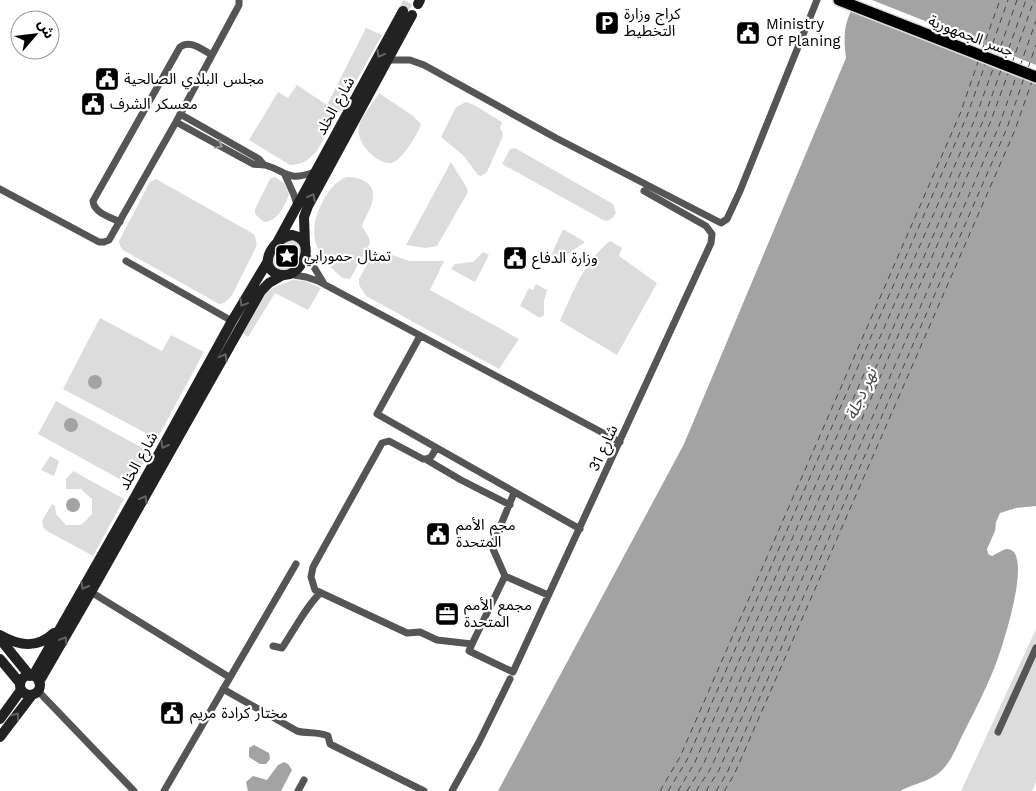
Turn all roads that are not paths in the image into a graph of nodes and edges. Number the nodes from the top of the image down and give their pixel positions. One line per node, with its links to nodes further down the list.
1 (239, 0): 5 (street)
2 (817, 0): 6 (street)
3 (839, 0): 8 (main road, جسر الجمهورية)
4 (857, 0): 7 (main road, جسر الجمهورية)
5 (212, 55): 9 (street); 18 (street)
6 (387, 60): 11 (main road, شارع الخلد); 11 (main road, شارع الخلد, one-way to 11)
7 (1036, 70)
8 (1036, 77)
9 (180, 114): 10 (street); 12 (street)
10 (176, 122): 12 (street, one-way to 12); 18 (street)
11 (343, 133): 13 (main road, شارع الخلد); 20 (main road, شارع الخلد, one-way to 11)
12 (263, 164): 14 (street)
13 (315, 172): 14 (street); 17 (main road, شارع الخلد)
14 (286, 175): 17 (street)
15 (0, 189): 18 (street)
16 (644, 191): 27 (street, شارع 31)
17 (297, 206): 19 (main road, شارع الخلد)
18 (120, 222)
19 (278, 241): 20 (main road); 22 (main road)
20 (305, 250): 23 (main road); 24 (street)
21 (126, 261): 25 (street)
22 (268, 261): 23 (main road); 25 (main road, شارع الخلد, one-way to 25)
23 (285, 275): 24 (street); 35 (main road, شارع الخلد, one-way to 23)
24 (329, 287): 26 (street)
25 (232, 321): 38 (main road, شارع الخلد, one-way to 38)
26 (420, 336): 27 (street); 28 (street)
27 (620, 442): 32 (street, شارع 31)
28 (436, 448): 29 (street); 30 (street)
29 (427, 460): 31 (street); 36 (street)
30 (514, 493): 31 (street); 32 (street)
31 (510, 505): 34 (street)
32 (580, 529): 37 (street, شارع 31)
33 (296, 564): 46 (street)
34 (505, 576): 37 (street); 41 (street)
35 (91, 592): 46 (street); 47 (main road, شارع الخلد, one-way to 35)
36 (321, 593): 41 (street); 42 (street)
37 (548, 595): 45 (street, شارع 31)
38 (58, 629): 39 (main road); 47 (main road, شارع الخلد)
39 (0, 635)
40 (0, 639): 47 (main road)
41 (472, 644): 45 (street)
42 (273, 646)
43 (1036, 648): 51 (street)
44 (0, 659): 48 (main road)
45 (512, 675): 59 (street, شارع 31)
46 (229, 677): 49 (street)
47 (34, 686): 48 (main road); 48 (main road); 52 (main road, شارع الخلد, one-way to 47); 54 (street); 55 (street)
48 (21, 687): 50 (main road)
49 (222, 689): 56 (street); 58 (street)
50 (0, 719)
51 (998, 732)
52 (0, 737)
53 (304, 780): 57 (street)
54 (128, 791)
55 (134, 791)
56 (164, 791)
57 (298, 791)
58 (424, 791)
59 (452, 791)

